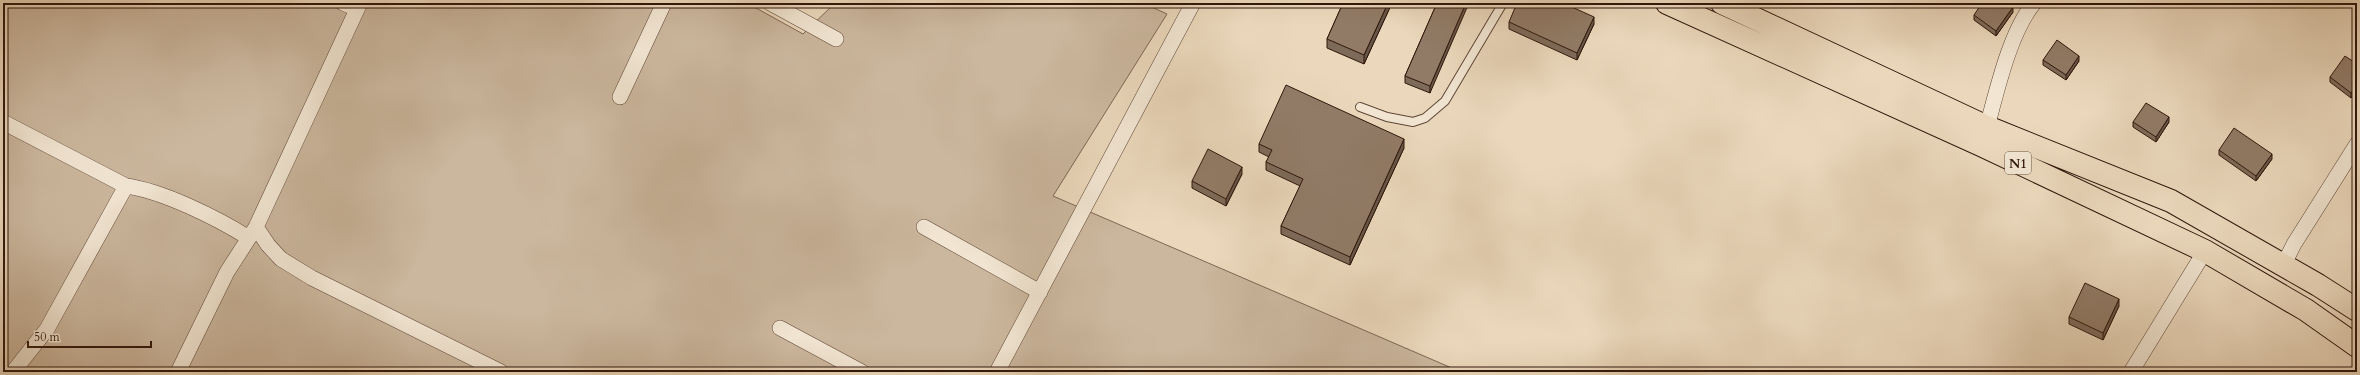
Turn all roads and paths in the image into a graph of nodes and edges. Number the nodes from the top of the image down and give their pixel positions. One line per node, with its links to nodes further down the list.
1 (343, 3): 9 (street)
2 (664, 3): 11 (street)
3 (770, 3): 10 (street)
4 (1503, 3): 12 (lane)
5 (1666, 3): 19 (highway, N1)
6 (1722, 3): 14 (highway, N1)
7 (2034, 3): 14 (street)
8 (1190, 4): 21 (street)
9 (359, 6): 18 (street)
10 (836, 39)
11 (620, 97)
12 (1360, 107)
13 (3, 122): 16 (street)
14 (1987, 127): 20 (highway, N1)
15 (2357, 144): 20 (street)
16 (126, 186): 18 (street); 25 (street)
17 (924, 227): 21 (street)
18 (252, 232): 26 (street); 27 (street)
19 (2205, 251): 24 (highway, N1); 30 (street)
20 (2283, 266): 22 (highway, N1)
21 (1040, 292): 29 (street)
22 (2357, 310)
23 (780, 328): 28 (street)
24 (2357, 346)
25 (13, 372)
26 (178, 372)
27 (501, 372)
28 (862, 372)
29 (997, 372)
30 (2131, 372)

